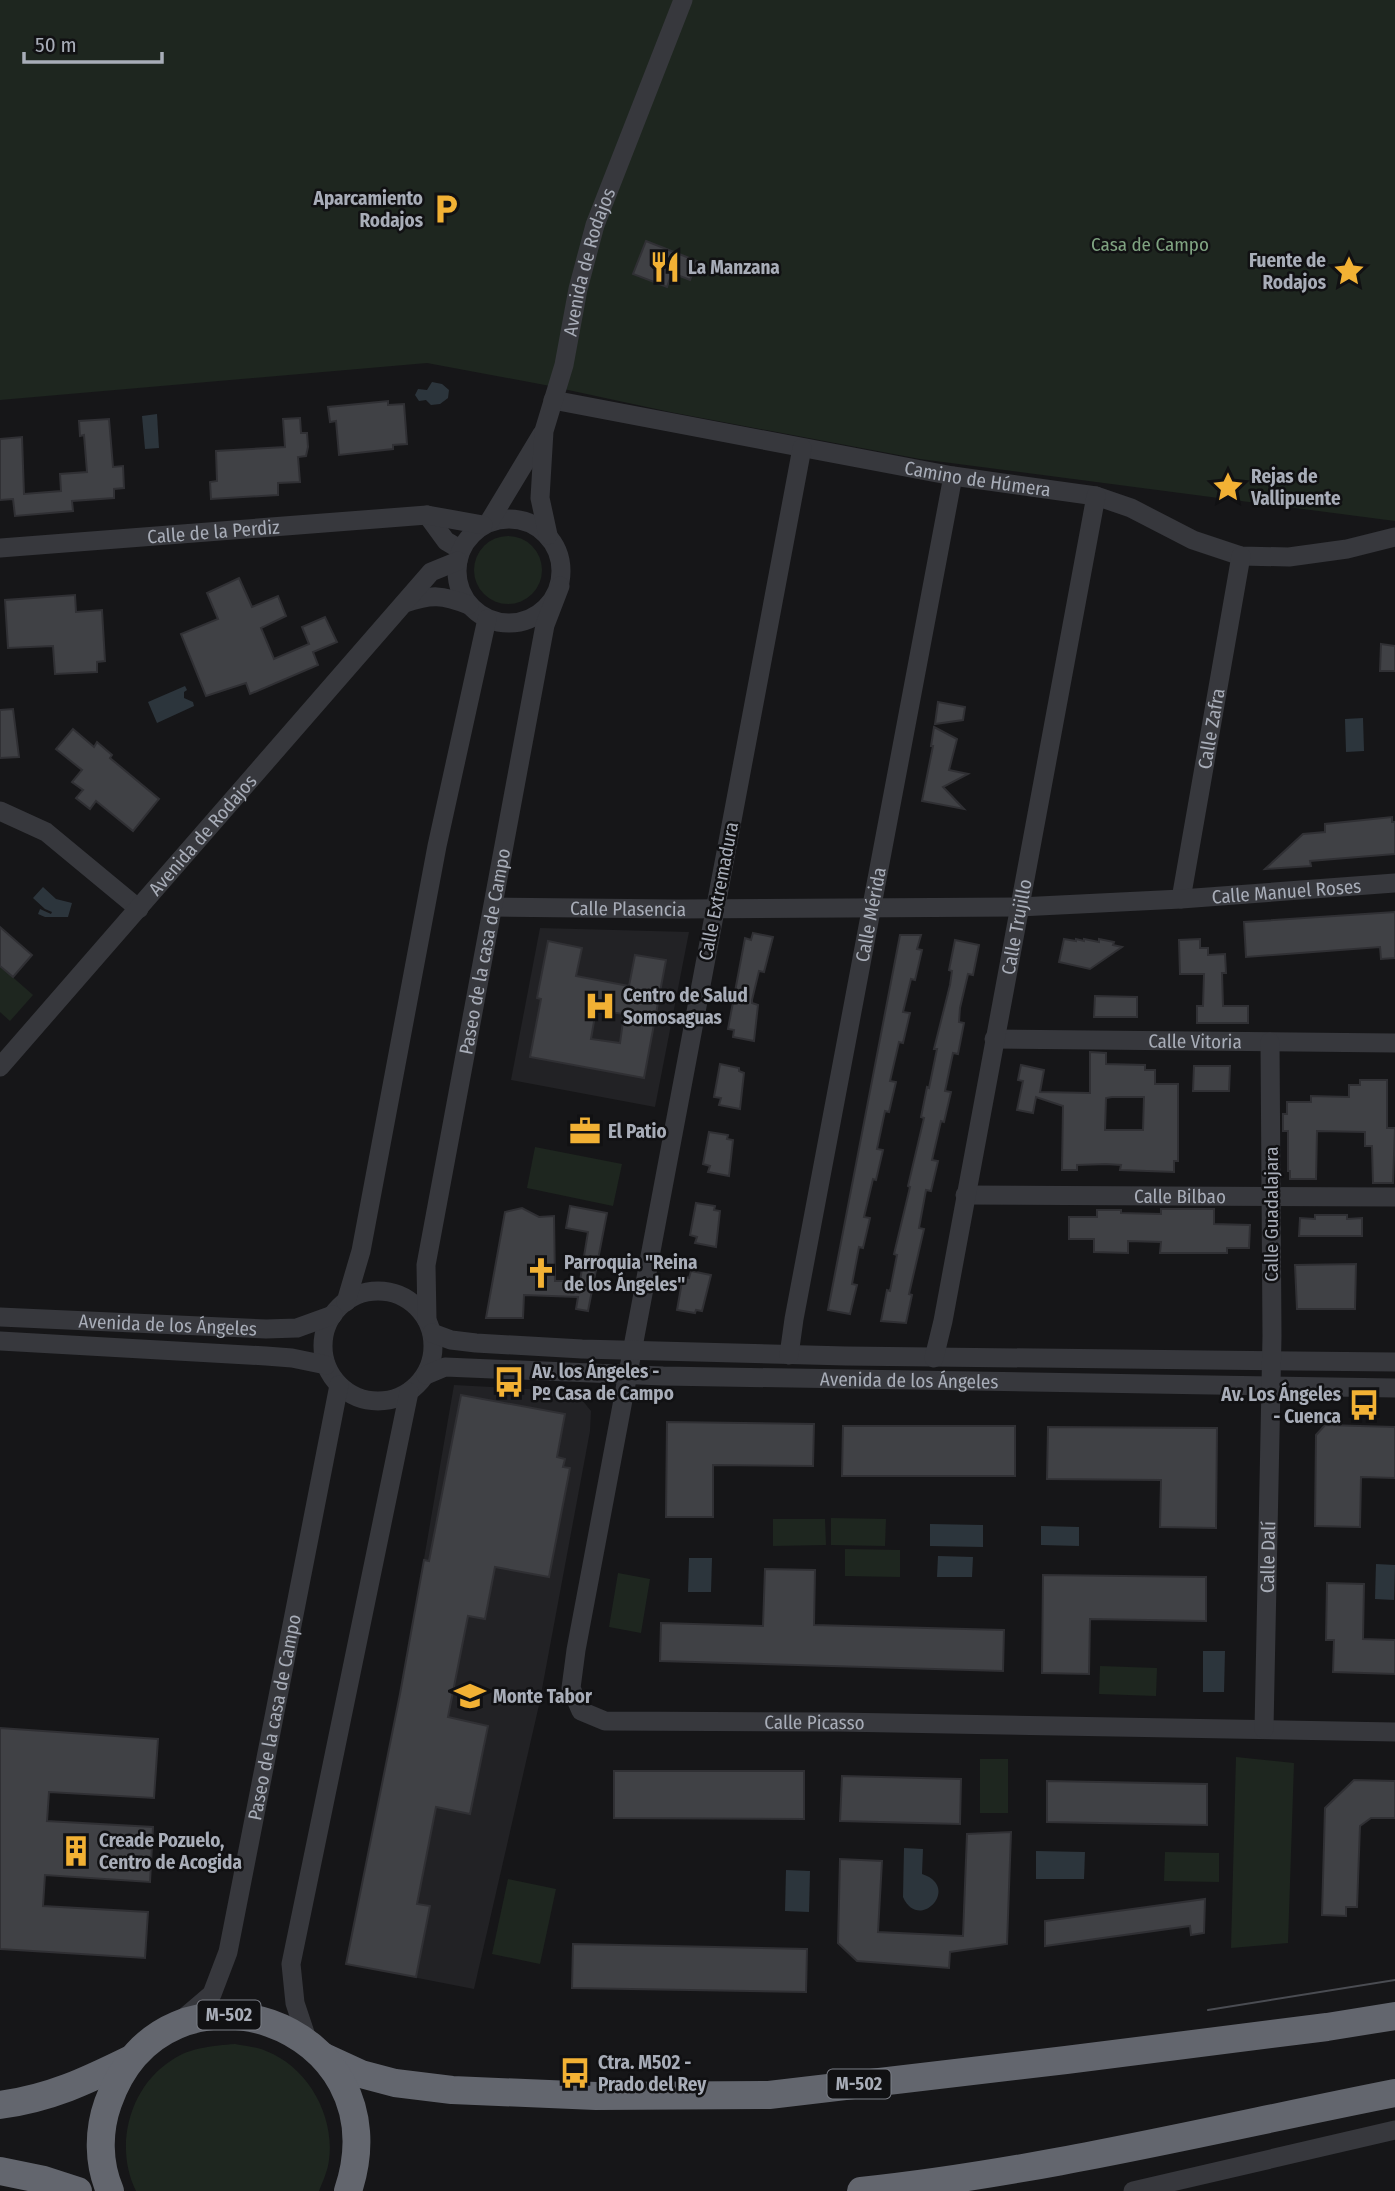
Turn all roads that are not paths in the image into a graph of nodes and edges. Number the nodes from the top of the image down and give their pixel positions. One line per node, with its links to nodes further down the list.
1 (683, 0): 2 (street, Avenida de Rodajos)
2 (554, 400): 3 (street, Avenida de Rodajos); 4 (street, Camino de Húmera)
3 (544, 431): 8 (street, Avenida de Rodajos); 9 (street, Avenida de Rodajos)
4 (802, 448): 5 (street, Camino de Húmera); 23 (street, Calle Extremadura)
5 (953, 475): 6 (street, Camino de Húmera); 24 (street, Calle Mérida)
6 (1096, 496): 13 (street, Camino de Húmera); 22 (street, Calle Trujillo)
7 (427, 515): 8 (street, Calle de la Perdiz); 11 (street, Calle de la Perdiz); 12 (street)
8 (486, 524): 9 (street); 12 (street)
9 (548, 535): 14 (street)
10 (1395, 537): 13 (street, Camino de Húmera)
11 (0, 548)
12 (460, 555): 15 (street, Avenida de Rodajos); 16 (street)
13 (1241, 556): 20 (street, Calle Zafra)
14 (560, 586): 17 (street); 21 (street, Paseo de la casa de Campo)
15 (404, 604): 16 (street); 25 (street, Avenida de Rodajos)
16 (469, 605): 17 (street)
17 (487, 619): 33 (street)
18 (0, 811): 25 (street)
19 (1395, 884): 20 (street, Calle Manuel Roses)
20 (1181, 899): 22 (street, Calle Plasencia)
21 (494, 907): 23 (street, Calle Plasencia); 35 (street, Paseo de la casa de Campo)
22 (1019, 907): 24 (street, Calle Plasencia); 26 (street, Calle Trujillo)
23 (715, 908): 24 (street, Calle Plasencia); 37 (street, Calle Extremadura)
24 (870, 908): 38 (street, Calle Mérida)
25 (139, 909): 29 (street, Avenida de Rodajos)
26 (994, 1039): 27 (street, Calle Vitoria); 30 (street, Calle Trujillo)
27 (1270, 1042): 28 (street, Calle Vitoria); 31 (street, Calle Guadalajara)
28 (1395, 1043)
29 (0, 1067)
30 (965, 1195): 31 (street, Calle Bilbao); 39 (street, Calle Trujillo)
31 (1271, 1196): 32 (street, Calle Bilbao); 40 (street, Calle Guadalajara)
32 (1395, 1197)
33 (339, 1308): 34 (street, Avenida de los Ángeles); 35 (street); 42 (street)
34 (0, 1317)
35 (429, 1326): 37 (street, Avenida de los Ángeles); 43 (street)
36 (0, 1341): 42 (street, Avenida de los Ángeles)
37 (633, 1350): 38 (street, Avenida de los Ángeles); 44 (street, Calle Extremadura)
38 (789, 1355): 39 (street, Avenida de los Ángeles)
39 (934, 1357): 40 (street, Avenida de los Ángeles)
40 (1271, 1360): 41 (street, Avenida de los Ángeles); 46 (street, Calle Guadalajara)
41 (1395, 1362)
42 (326, 1365): 45 (street)
43 (426, 1375): 44 (street, Avenida de los Ángeles); 48 (street)
44 (628, 1375): 46 (street, Avenida de los Ángeles); 49 (street, Calle Picasso)
45 (339, 1385): 48 (street); 52 (street, Paseo de la casa de Campo)
46 (1270, 1386): 47 (street, Avenida de los Ángeles); 49 (street, Calle Dalí)
47 (1395, 1388)
48 (409, 1392): 53 (street)
49 (1264, 1729): 50 (street, Calle Picasso)
50 (1395, 1732)
51 (1395, 2016): 53 (highway, M-502)
52 (172, 2028): 53 (highway, M-502); 54 (highway, M-502)
53 (316, 2050): 61 (highway, M-502)
54 (134, 2057): 56 (highway, M-502); 60 (highway, M-502)
55 (1395, 2093): 62 (highway)
56 (0, 2105)
57 (1395, 2130): 63 (street)
58 (0, 2171): 59 (highway)
59 (78, 2191)
60 (110, 2191)
61 (348, 2191)
62 (861, 2191)
63 (1133, 2191)

